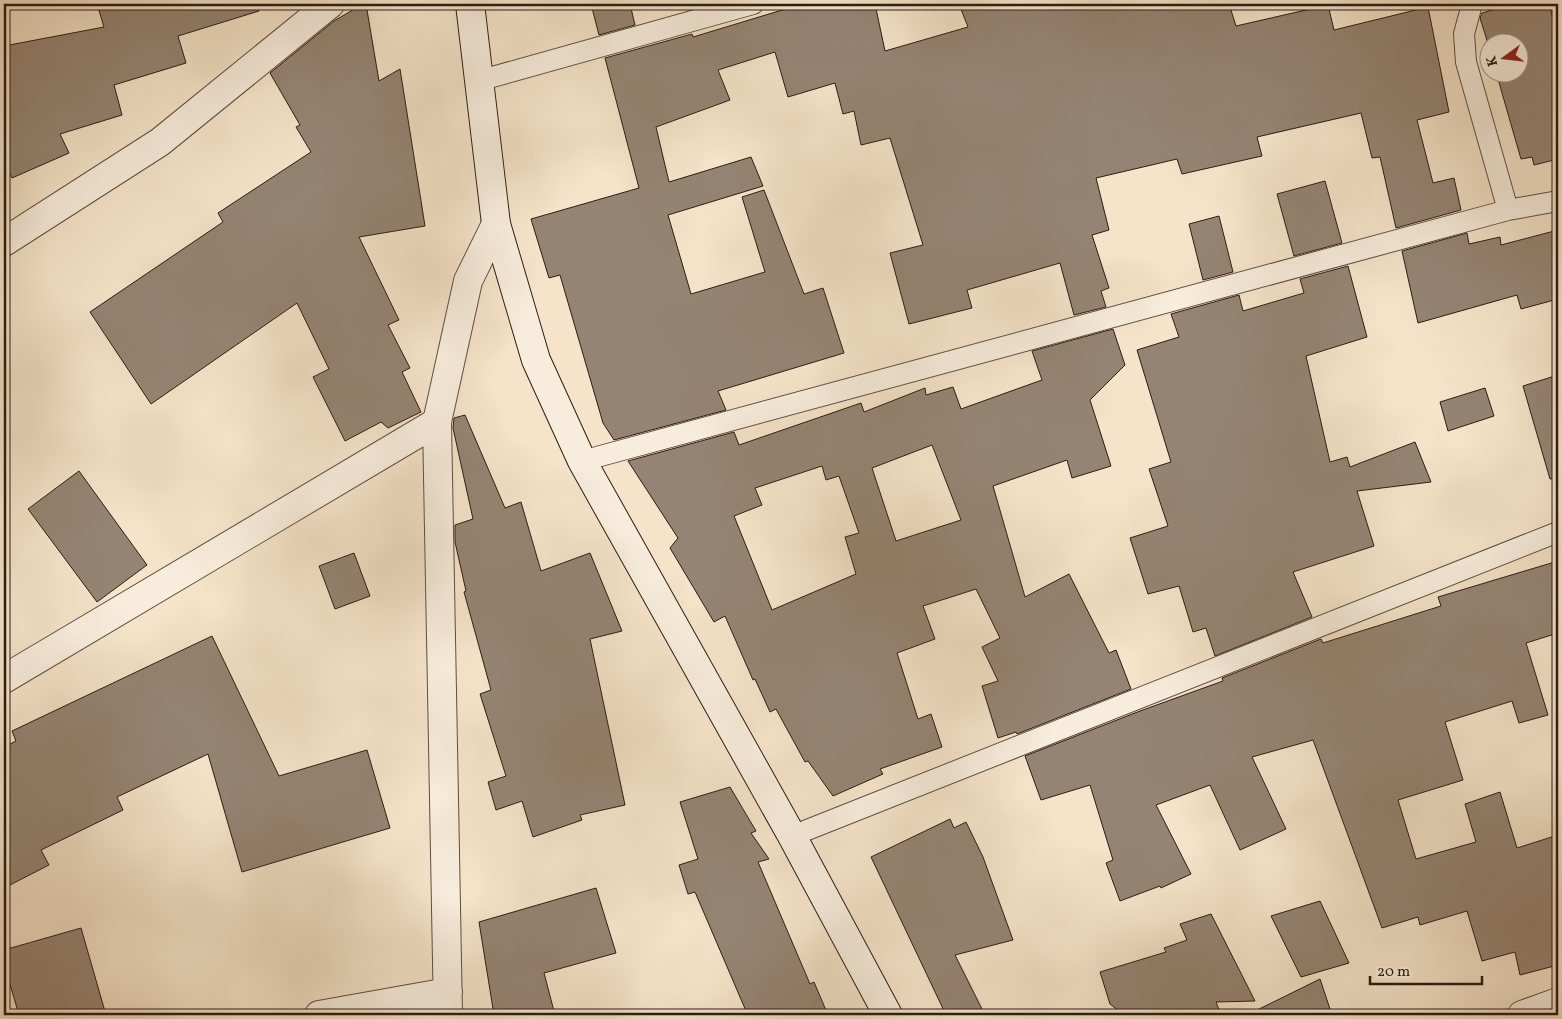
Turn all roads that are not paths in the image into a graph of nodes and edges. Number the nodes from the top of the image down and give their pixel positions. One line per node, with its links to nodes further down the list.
1 (330, 4): 9 (street)
2 (470, 4): 5 (street)
3 (753, 4): 5 (lane)
4 (1472, 4): 7 (lane)
5 (478, 81): 8 (street)
6 (1558, 201): 7 (lane)
7 (1508, 210): 11 (lane)
8 (496, 224): 10 (street); 11 (street)
9 (4, 242)
10 (437, 422): 13 (street); 16 (street)
11 (582, 461): 14 (street)
12 (1558, 532): 14 (lane)
13 (4, 679)
14 (792, 836): 18 (street)
15 (1558, 1002): 19 (street)
16 (448, 1004): 17 (street)
17 (319, 1015)
18 (888, 1015)
19 (1522, 1015)

